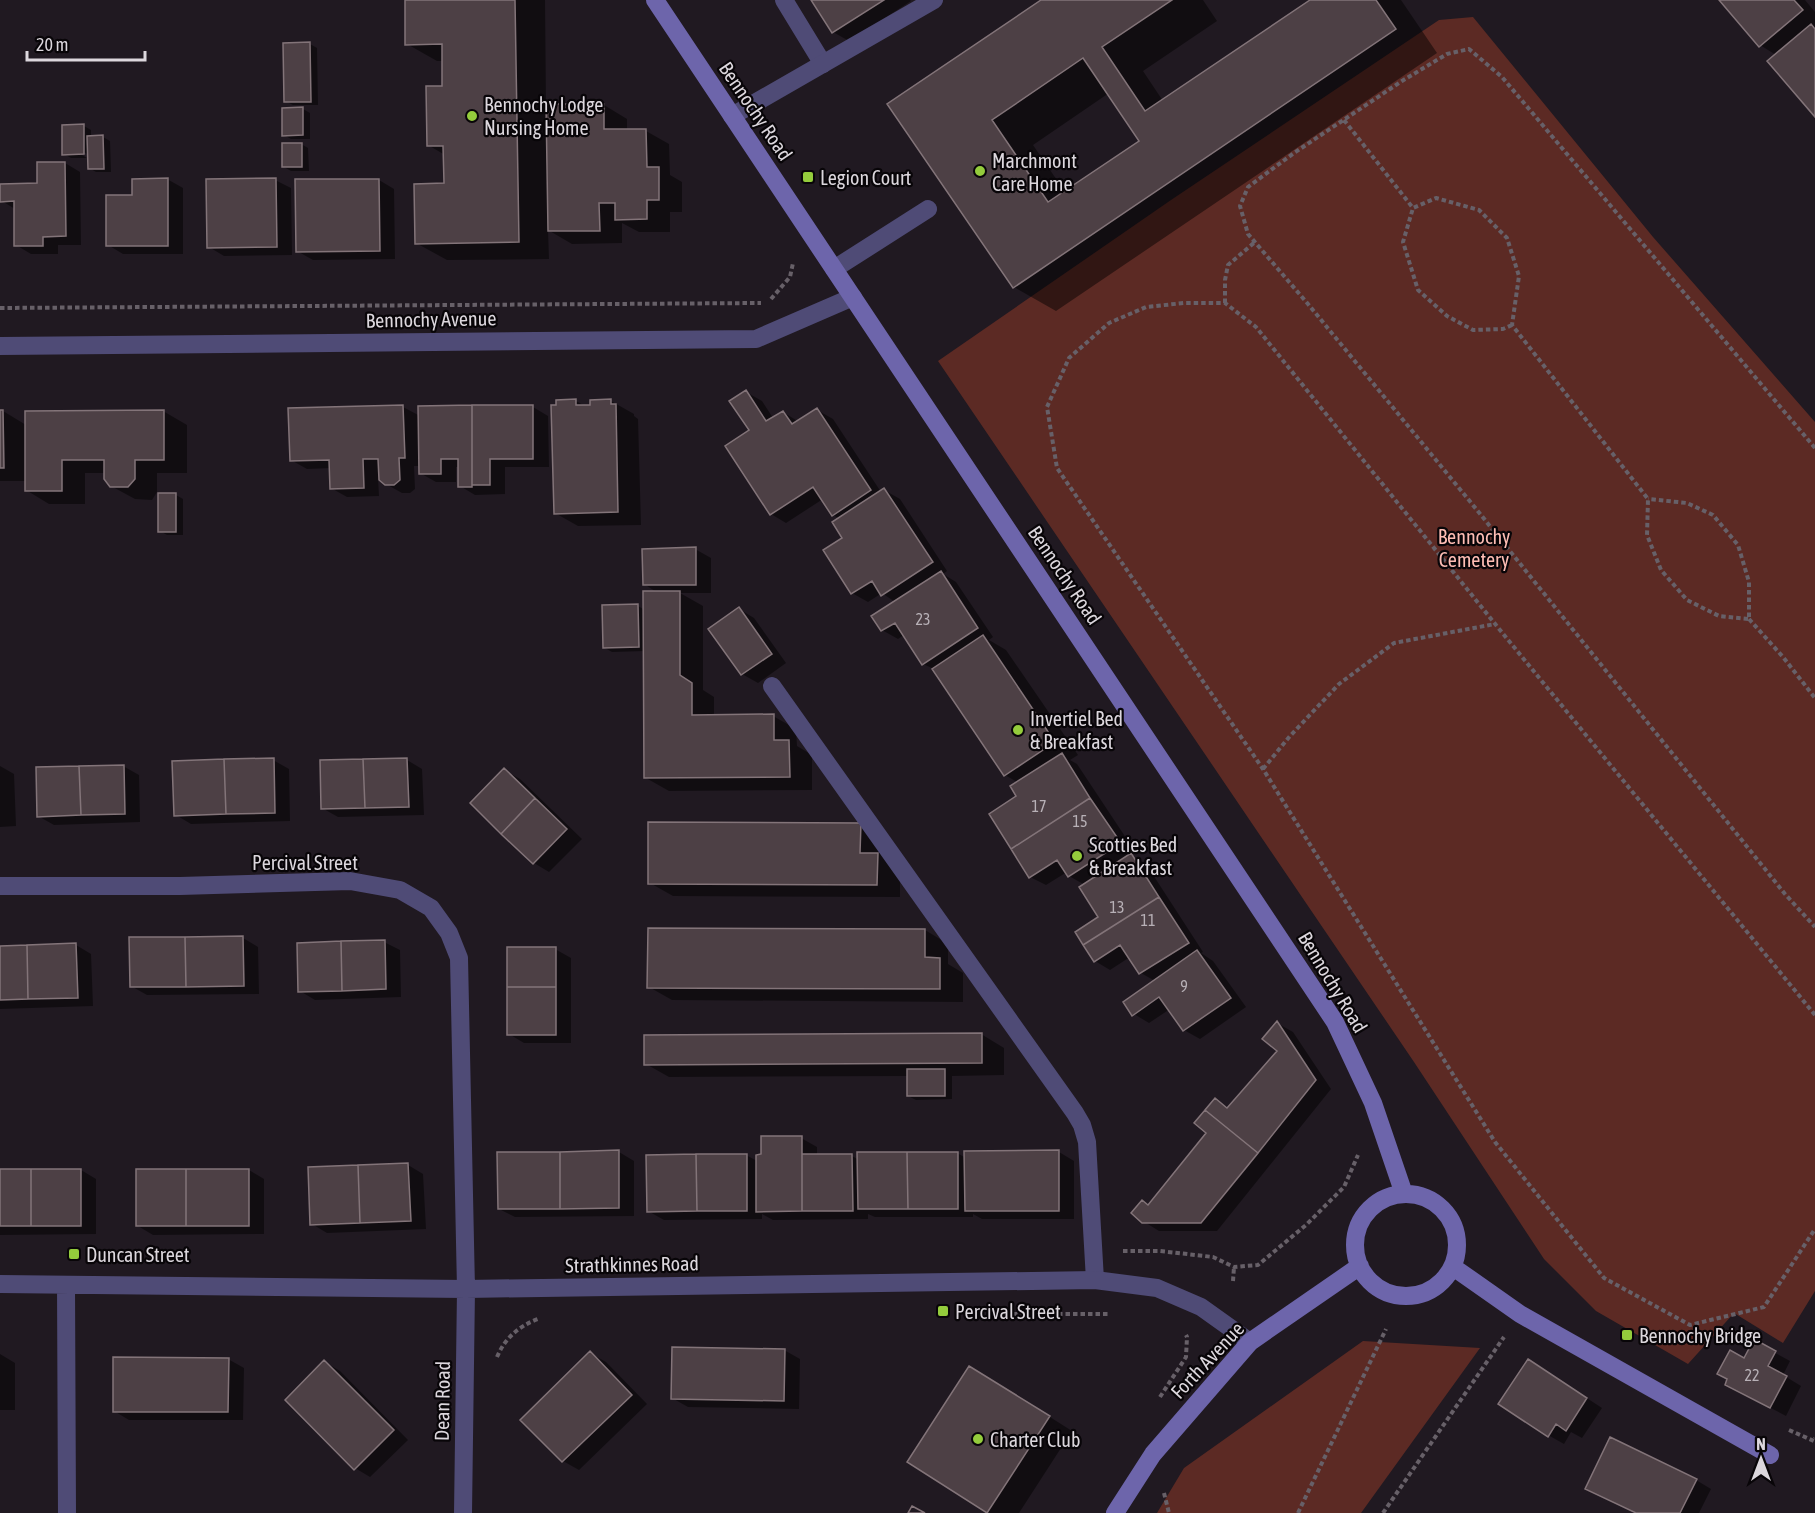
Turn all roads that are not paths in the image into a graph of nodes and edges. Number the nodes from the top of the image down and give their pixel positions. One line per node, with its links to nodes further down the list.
1 (655, 0): 5 (street, Bennochy Road)
2 (784, 0): 4 (street)
3 (934, 0): 4 (street)
4 (823, 64): 5 (street)
5 (732, 116): 7 (street, Bennochy Road)
6 (928, 209): 7 (street)
7 (834, 269): 8 (street, Bennochy Road)
8 (853, 297): 9 (street, Bennochy Avenue); 12 (street, Bennochy Road)
9 (0, 346)
10 (772, 686): 15 (street)
11 (0, 886): 18 (street, Percival Street)
12 (1404, 1194): 13 (street); 14 (street)
13 (1360, 1266): 14 (street); 19 (street, Forth Avenue)
14 (1453, 1267): 20 (street)
15 (1095, 1280): 18 (street, Strathkinnes Road); 19 (street, Strathkinnes Road)
16 (0, 1284): 17 (street, Strathkinnes Road)
17 (66, 1285): 18 (street, Strathkinnes Road); 21 (street)
18 (466, 1289): 22 (street, Dean Road)
19 (1250, 1342): 23 (street, Forth Avenue)
20 (1770, 1455)
21 (67, 1513)
22 (463, 1513)
23 (1115, 1513)

